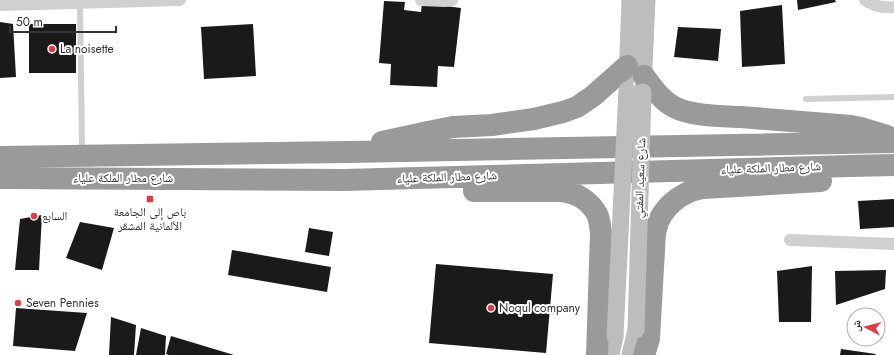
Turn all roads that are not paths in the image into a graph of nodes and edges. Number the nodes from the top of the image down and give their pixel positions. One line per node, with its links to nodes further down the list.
1 (180, 0): 7 (street)
2 (421, 0): 3 (street)
3 (452, 0)
4 (630, 0): 10 (street, شارع سعيد المفتي)
5 (647, 0): 10 (street, شارع سعيد المفتي)
6 (865, 0): 9 (street)
7 (80, 3): 8 (street); 16 (lane)
8 (0, 5)
9 (894, 8)
10 (635, 81): 13 (highway); 17 (highway); 29 (street, شارع سعيد المفتي, bridge); 30 (street, شارع سعيد المفتي, bridge)
11 (894, 97): 12 (lane)
12 (806, 99)
13 (894, 138)
14 (0, 142): 16 (highway)
15 (894, 142): 17 (highway, شارع مطار الملكة علياء)
16 (82, 146): 18 (highway)
17 (349, 152): 18 (highway, شارع مطار الملكة علياء)
18 (113, 155): 19 (highway, شارع مطار الملكة علياء)
19 (0, 157)
20 (894, 165): 24 (highway, شارع مطار الملكة علياء)
21 (894, 169): 31 (highway)
22 (0, 178): 23 (highway, شارع مطار الملكة علياء)
23 (100, 178): 24 (highway, شارع مطار الملكة علياء); 25 (highway)
24 (344, 180): 28 (highway)
25 (0, 192)
26 (790, 240): 27 (street)
27 (894, 244)
28 (597, 355)
29 (611, 355)
30 (630, 355)
31 (644, 355)

